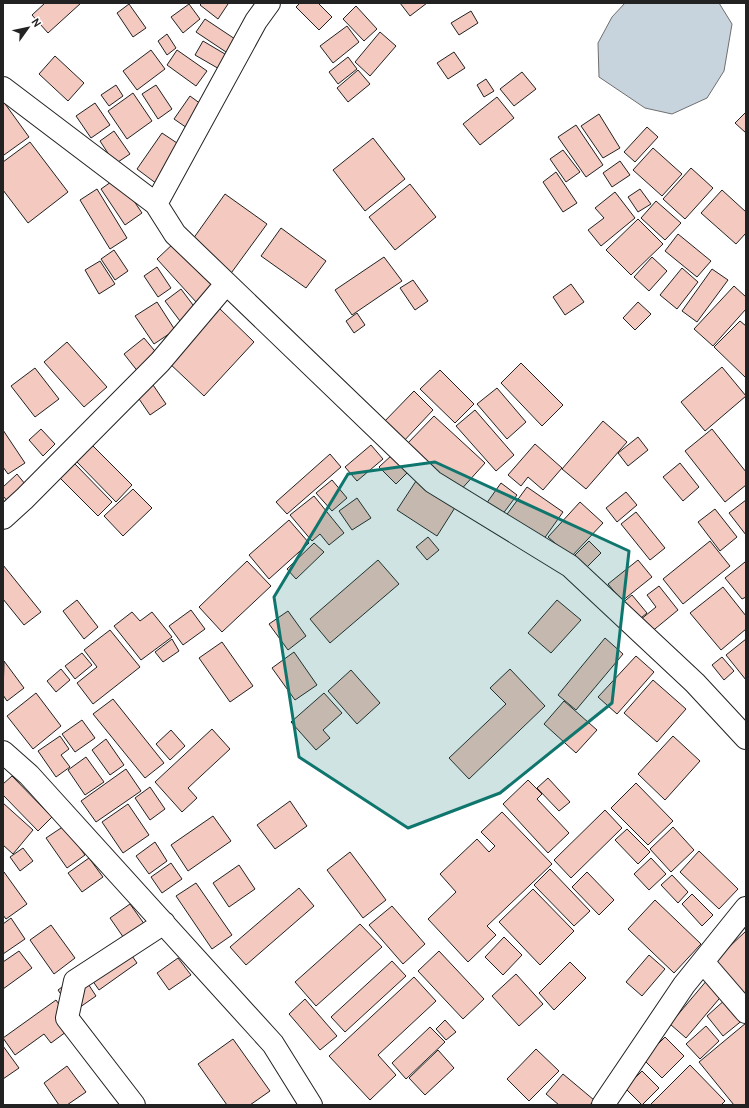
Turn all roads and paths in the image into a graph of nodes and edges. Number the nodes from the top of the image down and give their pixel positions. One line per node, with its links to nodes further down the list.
1 (269, 3): 3 (street)
2 (3, 88): 3 (street)
3 (156, 204): 4 (street)
4 (226, 284): 5 (street); 6 (street)
5 (3, 518)
6 (746, 738)
7 (3, 752): 9 (street)
8 (746, 908): 10 (street)
9 (164, 923): 12 (street); 13 (street)
10 (703, 962): 11 (street); 14 (street)
11 (746, 1012)
12 (134, 1105)
13 (311, 1105)
14 (602, 1105)

